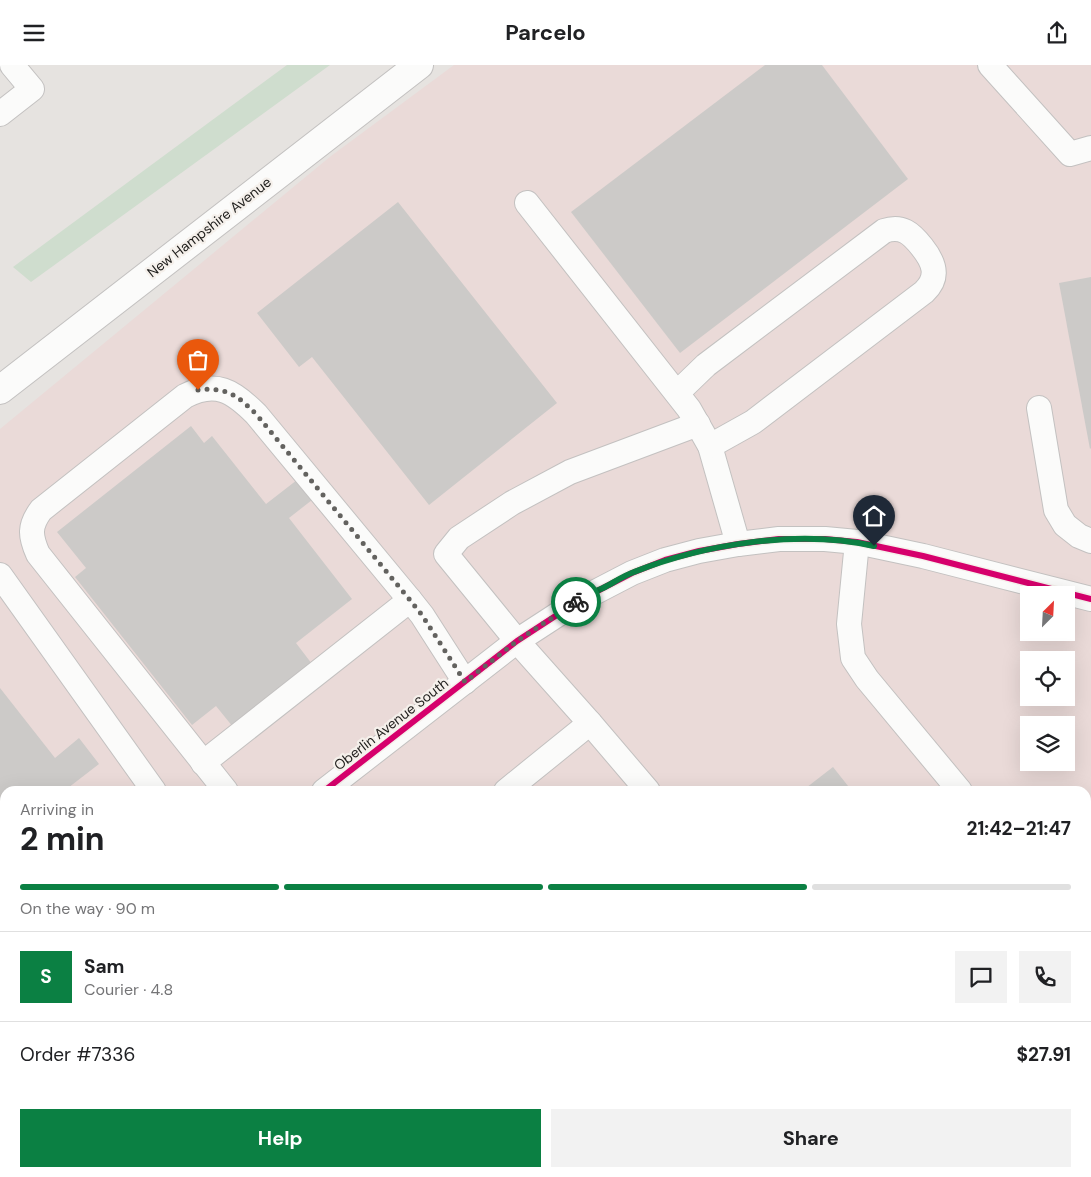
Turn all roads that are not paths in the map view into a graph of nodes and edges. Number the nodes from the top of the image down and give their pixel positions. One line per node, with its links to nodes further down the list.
1 (12, 65): 4 (street)
2 (419, 65): 7 (main road, New Hampshire Avenue)
3 (990, 65): 5 (street)
4 (0, 114)
5 (1091, 148)
6 (527, 203): 8 (street)
7 (0, 390)
8 (677, 393): 10 (street); 11 (street)
9 (1039, 407): 12 (street)
10 (698, 424): 11 (street); 18 (street)
11 (710, 445): 14 (street)
12 (1091, 541)
13 (858, 542): 14 (street, Oberlin Avenue South); 16 (street, Oberlin Avenue South); 27 (street)
14 (738, 544): 18 (street, Oberlin Avenue South)
15 (0, 575): 22 (street)
16 (1091, 599)
17 (410, 600): 19 (street); 21 (street); 21 (street)
18 (517, 641): 19 (street, Oberlin Avenue South); 20 (street)
19 (465, 682): 24 (street, Oberlin Avenue South)
20 (590, 723): 25 (street); 26 (street)
21 (203, 763): 23 (street)
22 (148, 786)
23 (222, 786)
24 (330, 786)
25 (512, 786)
26 (644, 786)
27 (956, 786)

